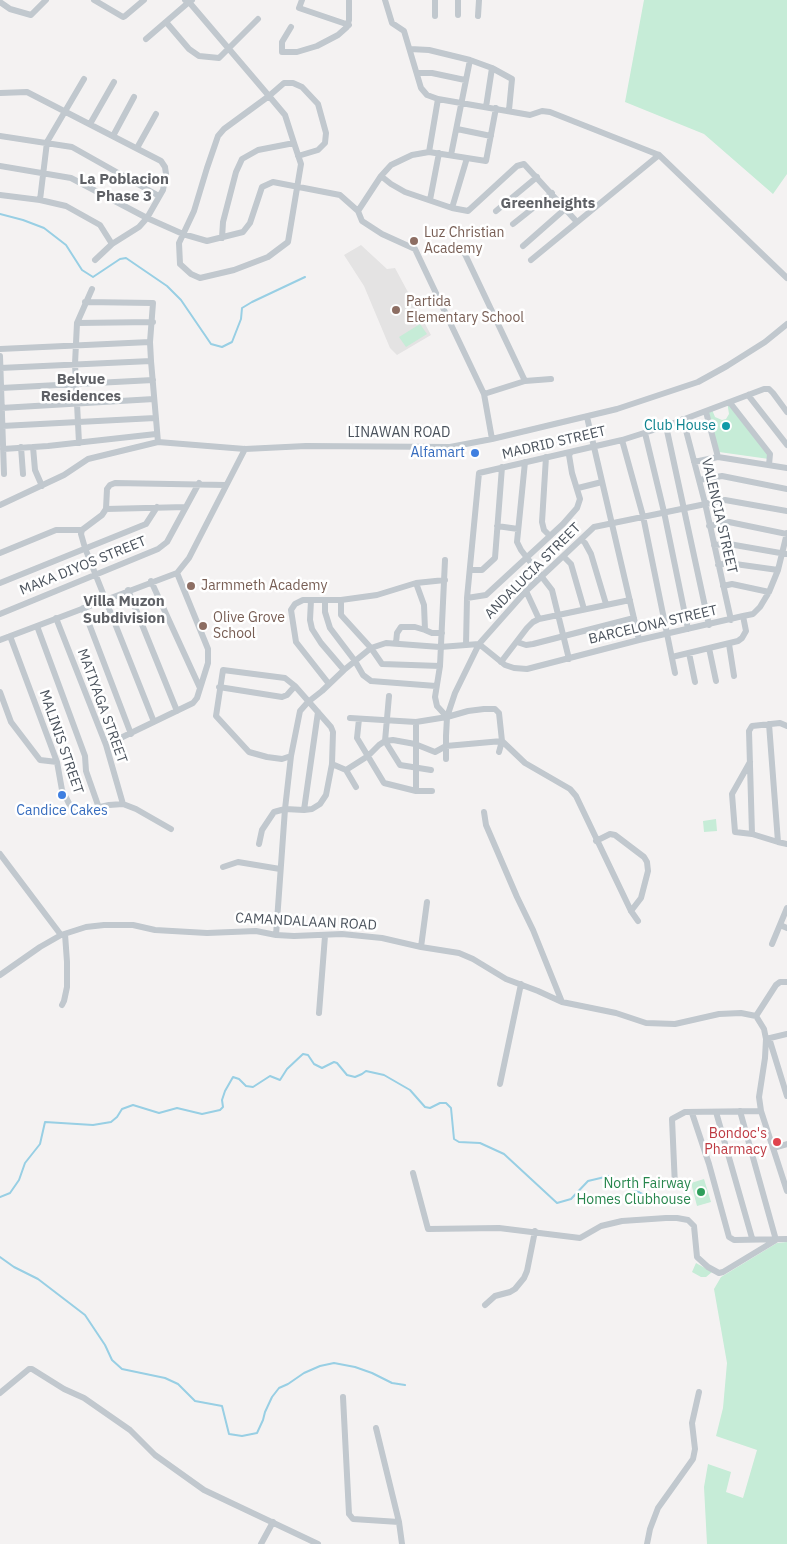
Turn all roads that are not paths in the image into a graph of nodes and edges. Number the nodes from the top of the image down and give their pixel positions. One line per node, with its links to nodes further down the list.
1 (46, 0): 11 (street)
2 (94, 0): 3 (street)
3 (144, 0)
4 (302, 0): 17 (street)
5 (350, 0): 17 (street)
6 (386, 0): 21 (street)
7 (435, 0): 13 (street)
8 (458, 0): 12 (street)
9 (479, 0): 14 (street)
10 (189, 1): 16 (street); 20 (street)
11 (0, 2)
12 (458, 15)
13 (435, 16)
14 (478, 16)
15 (258, 19): 20 (street)
16 (166, 22): 19 (street); 20 (street)
17 (348, 25): 18 (street)
18 (290, 27)
19 (146, 39)
20 (229, 49): 29 (street)
21 (410, 49): 22 (street); 24 (street)
22 (470, 60): 23 (street); 26 (street)
23 (492, 68): 33 (street); 35 (street)
24 (418, 73): 26 (street); 31 (street)
25 (84, 79): 36 (street)
26 (465, 80): 32 (street)
27 (114, 82): 38 (street)
28 (0, 93): 36 (street)
29 (269, 96): 44 (street); 50 (street); 69 (street)
30 (134, 97): 41 (street)
31 (438, 99): 32 (street); 46 (street)
32 (462, 103): 33 (street); 39 (street)
33 (486, 107): 34 (street)
34 (496, 108): 35 (street); 42 (street)
35 (509, 110): 49 (street)
36 (65, 112): 38 (street); 43 (street)
37 (156, 114): 45 (street)
38 (90, 124): 41 (street)
39 (457, 129): 42 (street); 48 (street)
40 (0, 136): 43 (street)
41 (113, 136): 45 (street)
42 (491, 136): 51 (street)
43 (47, 142): 53 (street); 59 (street)
44 (294, 143): 50 (street); 70 (street)
45 (137, 148): 59 (street)
46 (429, 152): 47 (street); 54 (street)
47 (439, 153): 48 (street); 61 (street)
48 (451, 155): 51 (street)
49 (659, 155): 67 (street); 76 (street)
50 (298, 156): 56 (street)
51 (467, 158): 62 (street)
52 (0, 166): 53 (street)
53 (44, 173): 60 (street); 66 (street)
54 (382, 176): 61 (street); 64 (street)
55 (537, 177): 57 (street); 62 (street); 65 (street)
56 (298, 188): 64 (street); 69 (street); 70 (street)
57 (552, 193): 63 (street); 68 (street)
58 (0, 195): 60 (street)
59 (159, 196): 66 (street)
60 (40, 200): 71 (street)
61 (430, 200): 62 (street)
62 (452, 208)
63 (565, 209): 67 (street); 72 (street)
64 (358, 211): 95 (street)
65 (496, 211)
66 (147, 218): 69 (street); 71 (street)
67 (577, 222): 75 (street)
68 (512, 224)
69 (183, 234): 70 (street)
70 (222, 238)
71 (112, 244): 74 (street)
72 (523, 246)
73 (463, 250): 92 (street)
74 (95, 260)
75 (531, 260)
76 (787, 278)
77 (92, 289): 78 (street)
78 (86, 302): 79 (street); 80 (street)
79 (153, 322): 80 (street); 82 (street)
80 (77, 323): 83 (street)
81 (787, 324): 103 (street, LINAWAN ROAD)
82 (150, 342): 83 (street); 86 (street)
83 (75, 345): 84 (street); 88 (street)
84 (0, 349)
85 (0, 356): 87 (street)
86 (151, 361): 88 (street); 91 (street)
87 (0, 363): 89 (street)
88 (76, 364): 89 (street); 93 (street)
89 (0, 368): 94 (street)
90 (551, 379): 92 (street)
91 (153, 380): 93 (street); 97 (street)
92 (525, 381): 95 (street)
93 (76, 384): 94 (street); 98 (street)
94 (1, 388): 100 (street)
95 (484, 394): 111 (street)
96 (748, 395): 99 (street, MADRID STREET); 102 (street, MADRID STREET); 115 (street)
97 (154, 398): 98 (street); 104 (street)
98 (77, 403): 100 (street); 106 (street)
99 (728, 403): 101 (street, MADRID STREET); 126 (street)
100 (1, 408): 107 (street)
101 (706, 412): 105 (street, MADRID STREET); 122 (street)
102 (787, 412)
103 (587, 417): 111 (street, LINAWAN ROAD); 116 (street)
104 (155, 418): 106 (street); 110 (street)
105 (683, 419): 108 (street, MADRID STREET); 125 (street, VALENCIA STREET)
106 (77, 423): 107 (street); 114 (street)
107 (2, 426): 119 (street)
108 (666, 426): 109 (street, MADRID STREET); 142 (street)
109 (645, 433): 112 (street, MADRID STREET); 145 (street)
110 (156, 434): 113 (street); 114 (street)
111 (492, 440): 120 (street, LINAWAN ROAD)
112 (622, 440): 116 (street, MADRID STREET); 146 (street)
113 (158, 442): 120 (street, LINAWAN ROAD); 135 (street, LINAWAN ROAD)
114 (79, 443): 117 (street)
115 (787, 445)
116 (594, 446): 121 (street, MADRID STREET); 132 (street)
117 (33, 447): 118 (street); 135 (street)
118 (21, 448): 119 (street); 130 (street)
119 (3, 449): 129 (street)
120 (245, 449): 134 (street)
121 (571, 452): 123 (street, MADRID STREET); 136 (street)
122 (718, 456): 125 (street); 126 (street)
123 (546, 457): 124 (street, MADRID STREET); 153 (street)
124 (524, 462): 127 (street, MADRID STREET); 150 (street)
125 (694, 462): 131 (street, VALENCIA STREET)
126 (769, 465): 128 (street)
127 (502, 467): 148 (street); 163 (street, MADRID STREET)
128 (787, 468)
129 (4, 474)
130 (23, 474)
131 (699, 480): 137 (street); 138 (street, VALENCIA STREET)
132 (602, 482): 136 (street); 147 (street)
133 (199, 484): 134 (street); 141 (street, MAKA DIYOS STREET); 143 (street)
134 (226, 485): 165 (street)
135 (42, 486): 139 (street, LINAWAN ROAD)
136 (578, 488): 153 (street)
137 (787, 489)
138 (705, 503): 142 (street, ANDALUCIA STREET); 144 (street, ANDALUCIA STREET); 149 (street, VALENCIA STREET)
139 (0, 505)
140 (157, 507): 141 (street); 143 (street); 156 (street)
141 (186, 507): 166 (street, MAKA DIYOS STREET)
142 (682, 508): 145 (street, ANDALUCIA STREET); 192 (street)
143 (106, 509): 151 (street)
144 (787, 511)
145 (664, 512): 146 (street, ANDALUCIA STREET); 194 (street)
146 (643, 516): 147 (street, ANDALUCIA STREET); 197 (street)
147 (613, 523): 154 (street, ANDALUCIA STREET); 181 (street)
148 (497, 526): 150 (street); 163 (street)
149 (709, 526): 152 (street); 155 (street, VALENCIA STREET)
150 (518, 529): 160 (street)
151 (82, 530): 156 (street); 157 (street)
152 (787, 534): 158 (street, BARCELONA STREET)
153 (550, 536): 160 (street)
154 (581, 539): 159 (street, ANDALUCIA STREET); 182 (street)
155 (714, 546): 158 (street); 162 (street, VALENCIA STREET)
156 (85, 548): 166 (street); 171 (street)
157 (0, 553)
158 (785, 554): 164 (street, BARCELONA STREET)
159 (563, 556): 167 (street, ANDALUCIA STREET); 184 (street)
160 (526, 558): 167 (street); 176 (street)
161 (445, 560): 168 (street)
162 (718, 565): 164 (street); 172 (street, VALENCIA STREET)
163 (470, 570): 176 (street, MADRID STREET)
164 (778, 570): 175 (street, BARCELONA STREET)
165 (177, 573): 169 (street); 225 (street)
166 (96, 574): 177 (street); 185 (street, MAKA DIYOS STREET)
167 (542, 576): 174 (street, ANDALUCIA STREET); 186 (street)
168 (446, 580): 170 (street); 196 (street)
169 (151, 581): 173 (street); 225 (street)
170 (416, 582): 180 (street); 195 (street)
171 (0, 583)
172 (723, 586): 175 (street); 191 (street, VALENCIA STREET)
173 (128, 590): 177 (street); 229 (street)
174 (526, 591): 190 (street); 204 (street, ANDALUCIA STREET)
175 (768, 592): 187 (street, BARCELONA STREET)
176 (467, 598): 206 (street, MADRID STREET)
177 (106, 599): 183 (street); 235 (street)
178 (311, 600): 179 (street); 216 (street); 221 (street)
179 (325, 600): 180 (street); 213 (street)
180 (341, 600): 208 (street)
181 (630, 600): 182 (street); 189 (street)
182 (606, 604): 184 (street)
183 (83, 608): 188 (street); 239 (street)
184 (584, 609): 186 (street)
185 (0, 614)
186 (559, 615): 190 (street); 199 (street)
187 (743, 616): 191 (street, BARCELONA STREET); 205 (street)
188 (56, 618): 193 (street); 243 (street, MATIYAGA STREET)
189 (634, 618): 199 (street); 201 (street)
190 (539, 619): 202 (street)
191 (731, 620): 192 (street, BARCELONA STREET)
192 (709, 625): 194 (street, BARCELONA STREET)
193 (37, 626): 198 (street); 259 (street)
194 (688, 629): 197 (street, BARCELONA STREET)
195 (425, 630): 196 (street); 203 (street)
196 (442, 633): 207 (street)
197 (668, 634): 201 (street, BARCELONA STREET); 211 (street)
198 (10, 636): 200 (street); 249 (street, MALINIS STREET)
199 (563, 638): 202 (street); 212 (street)
200 (0, 640)
201 (639, 640): 212 (street, BARCELONA STREET)
202 (517, 642): 214 (street)
203 (396, 643): 207 (street); 208 (street)
204 (480, 644): 206 (street); 214 (street, BARCELONA STREET); 231 (street, ANDALUCIA STREET)
205 (729, 644): 209 (street); 218 (street)
206 (466, 645): 207 (street)
207 (440, 647): 215 (street)
208 (371, 648): 213 (street); 215 (street)
209 (709, 648): 210 (street); 219 (street)
210 (689, 653): 211 (street); 220 (street)
211 (672, 657): 217 (street)
212 (569, 658): 214 (street, BARCELONA STREET)
213 (356, 661): 216 (street); 223 (street)
214 (501, 662)
215 (440, 666): 223 (street)
216 (344, 670): 221 (street)
217 (675, 673)
218 (734, 676)
219 (716, 681)
220 (695, 682)
221 (329, 684): 228 (street)
222 (295, 686): 224 (street); 224 (street); 228 (street)
223 (436, 686): 231 (street)
224 (219, 687): 246 (street)
225 (200, 688): 229 (street)
226 (0, 692): 249 (street)
227 (389, 696): 234 (street)
228 (308, 702): 230 (street); 246 (street)
229 (177, 711): 235 (street)
230 (318, 712): 251 (street); 261 (street)
231 (448, 717): 236 (street); 241 (street); 244 (street, ANDALUCIA STREET)
232 (350, 718): 233 (street)
233 (359, 719): 234 (street); 247 (street)
234 (386, 721): 236 (street); 240 (street)
235 (154, 722): 239 (street)
236 (416, 722): 242 (street)
237 (769, 724): 238 (street); 250 (street); 266 (street)
238 (787, 726)
239 (131, 734): 243 (street)
240 (385, 741): 242 (street); 247 (street); 252 (street)
241 (502, 741): 244 (street); 245 (street); 265 (street)
242 (415, 744): 244 (street); 252 (street)
243 (106, 745): 258 (street, MATIYAGA STREET)
244 (446, 746): 248 (street, ANDALUCIA STREET)
245 (499, 752)
246 (291, 756): 260 (street)
247 (368, 756): 253 (street); 256 (street)
248 (446, 759)
249 (58, 762): 259 (street, MALINIS STREET)
250 (750, 762): 264 (street); 264 (street)
251 (332, 764): 253 (street); 261 (street)
252 (416, 768): 254 (street); 256 (street)
253 (346, 770): 255 (street)
254 (431, 770)
255 (356, 787)
256 (416, 791): 257 (street)
257 (432, 791)
258 (122, 804): 259 (street, MALINIS STREET); 263 (street)
259 (99, 808)
260 (285, 809): 261 (street); 267 (street); 271 (street)
261 (304, 810)
262 (484, 812): 286 (street)
263 (171, 830)
264 (752, 834): 266 (street)
265 (596, 841): 274 (street); 274 (street)
266 (778, 842): 268 (street)
267 (259, 844)
268 (787, 844)
269 (0, 854): 278 (street)
270 (224, 867): 271 (street)
271 (280, 869): 279 (street)
272 (427, 902): 282 (street)
273 (787, 908): 276 (street)
274 (631, 911): 275 (street)
275 (638, 921)
276 (780, 925): 277 (street); 281 (street)
277 (787, 928)
278 (63, 935): 279 (street, CAMANDALAAN ROAD); 283 (street, CAMANDALAAN ROAD); 287 (street)
279 (276, 935): 280 (street, CAMANDALAAN ROAD)
280 (325, 936): 282 (street, CAMANDALAAN ROAD); 288 (street)
281 (772, 944)
282 (421, 948): 285 (street, CAMANDALAAN ROAD)
283 (0, 974)
284 (787, 982): 289 (street)
285 (521, 984): 286 (street, CAMANDALAAN ROAD); 292 (street)
286 (562, 1002): 289 (street, CAMANDALAAN ROAD)
287 (62, 1004)
288 (319, 1012)
289 (756, 1016): 291 (street)
290 (787, 1034): 291 (street)
291 (768, 1039): 293 (street); 295 (street)
292 (500, 1084)
293 (787, 1096)
294 (740, 1111): 295 (street); 296 (street); 306 (street)
295 (762, 1111): 299 (street)
296 (716, 1112): 297 (street); 304 (street)
297 (692, 1113): 301 (street); 304 (street)
298 (787, 1144): 299 (street)
299 (774, 1148): 302 (street)
300 (413, 1173): 303 (street)
301 (675, 1186)
302 (787, 1191)
303 (535, 1231): 306 (street); 307 (street)
304 (752, 1238): 306 (street)
305 (787, 1239): 306 (street)
306 (776, 1240)
307 (485, 1305)
308 (698, 1392): 317 (street)
309 (0, 1393): 312 (street)
310 (343, 1397): 313 (street)
311 (376, 1428): 313 (street)
312 (273, 1522): 314 (street); 315 (street)
313 (399, 1522): 316 (street)
314 (261, 1544)
315 (318, 1544)
316 (402, 1544)
317 (647, 1544)

